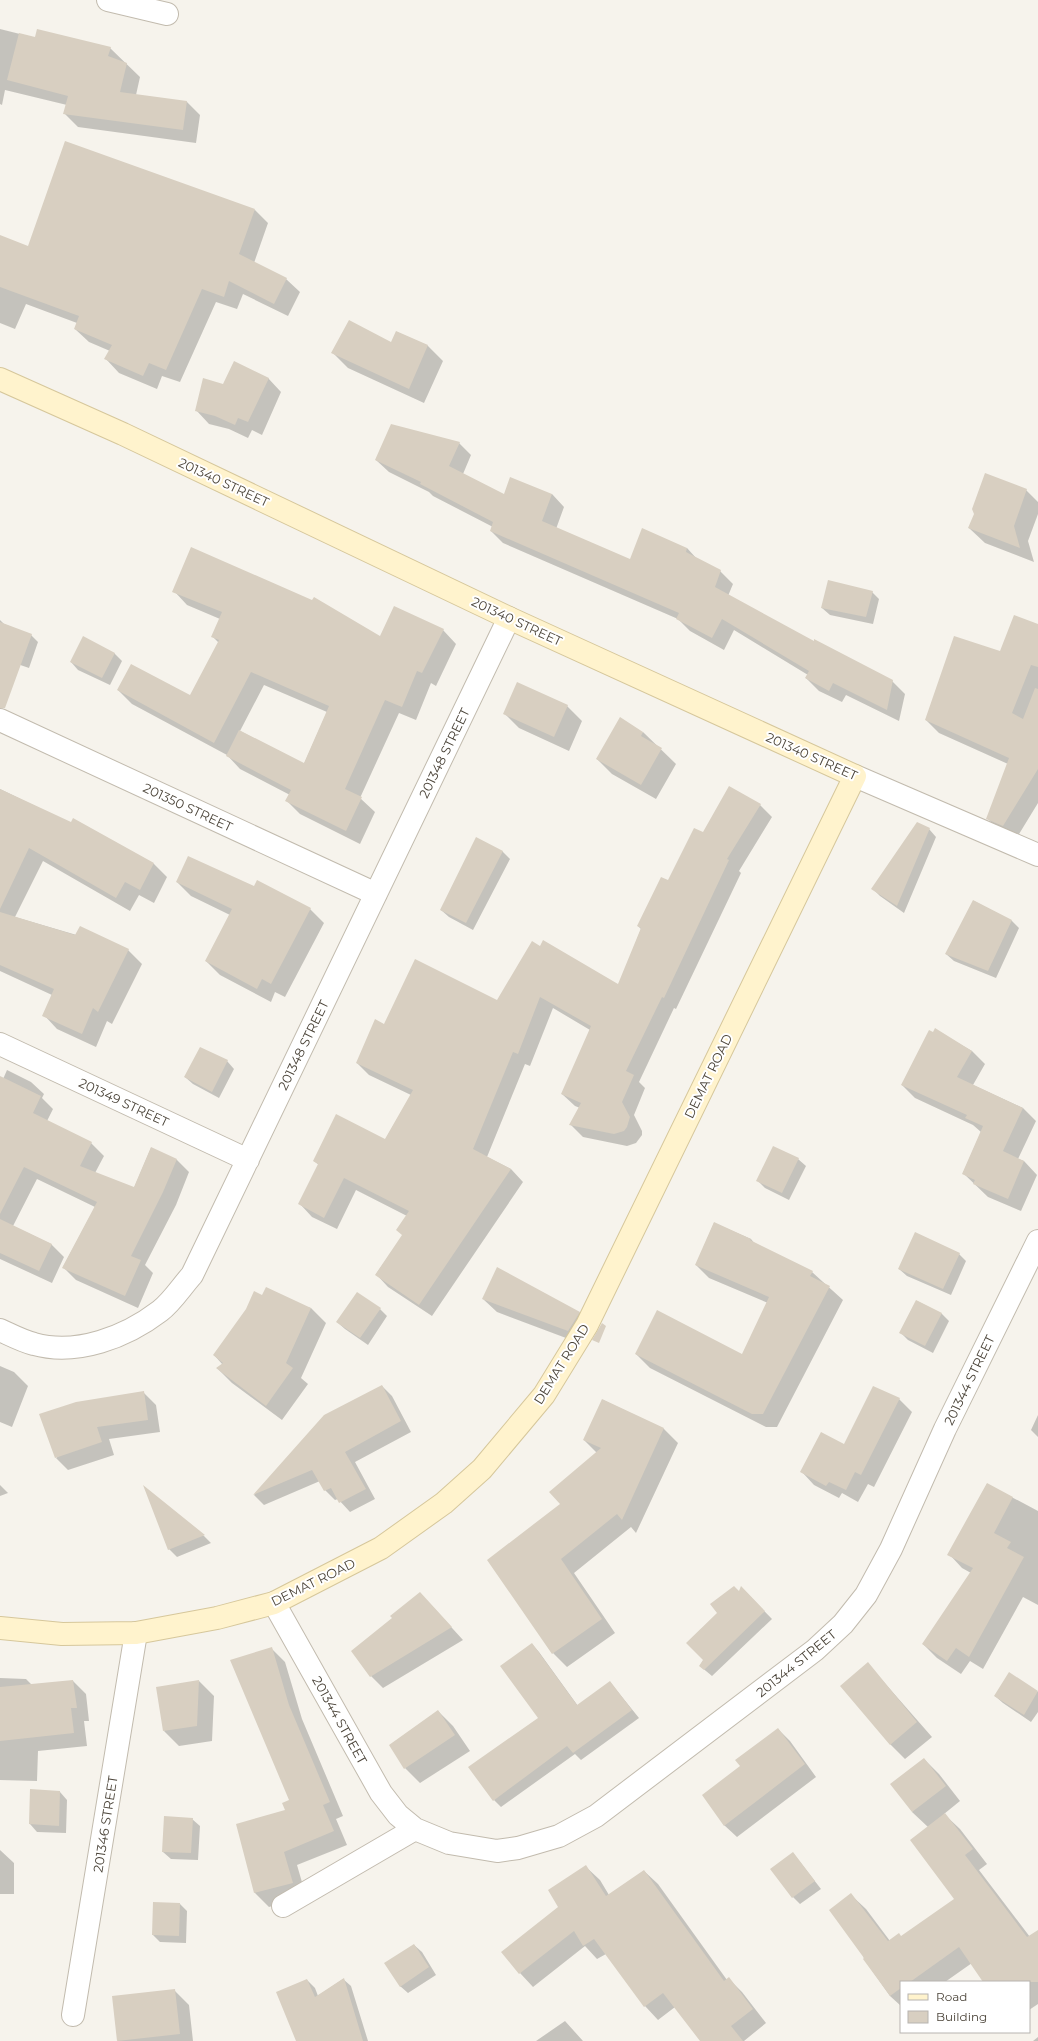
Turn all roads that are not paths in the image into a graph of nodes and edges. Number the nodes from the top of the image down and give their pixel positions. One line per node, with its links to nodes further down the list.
1 (108, 0): 2 (street)
2 (167, 14)
3 (0, 379): 4 (street, 201340 STREET)
4 (509, 618): 6 (street, 201340 STREET); 8 (street, 201348 STREET)
5 (0, 720): 8 (street, 201350 STREET)
6 (855, 776): 7 (street, 201340 STREET); 13 (street, DEMAT ROAD)
7 (1038, 855)
8 (376, 894): 10 (street, 201348 STREET)
9 (0, 1044): 10 (street, 201349 STREET)
10 (248, 1160): 12 (street, 201348 STREET)
11 (1038, 1241): 16 (street, 201344 STREET)
12 (0, 1330)
13 (274, 1603): 15 (street, DEMAT ROAD); 16 (street, 201344 STREET)
14 (0, 1628): 15 (street, DEMAT ROAD)
15 (136, 1632): 18 (street, 201346 STREET)
16 (415, 1829): 17 (street)
17 (282, 1906)
18 (73, 2015)

